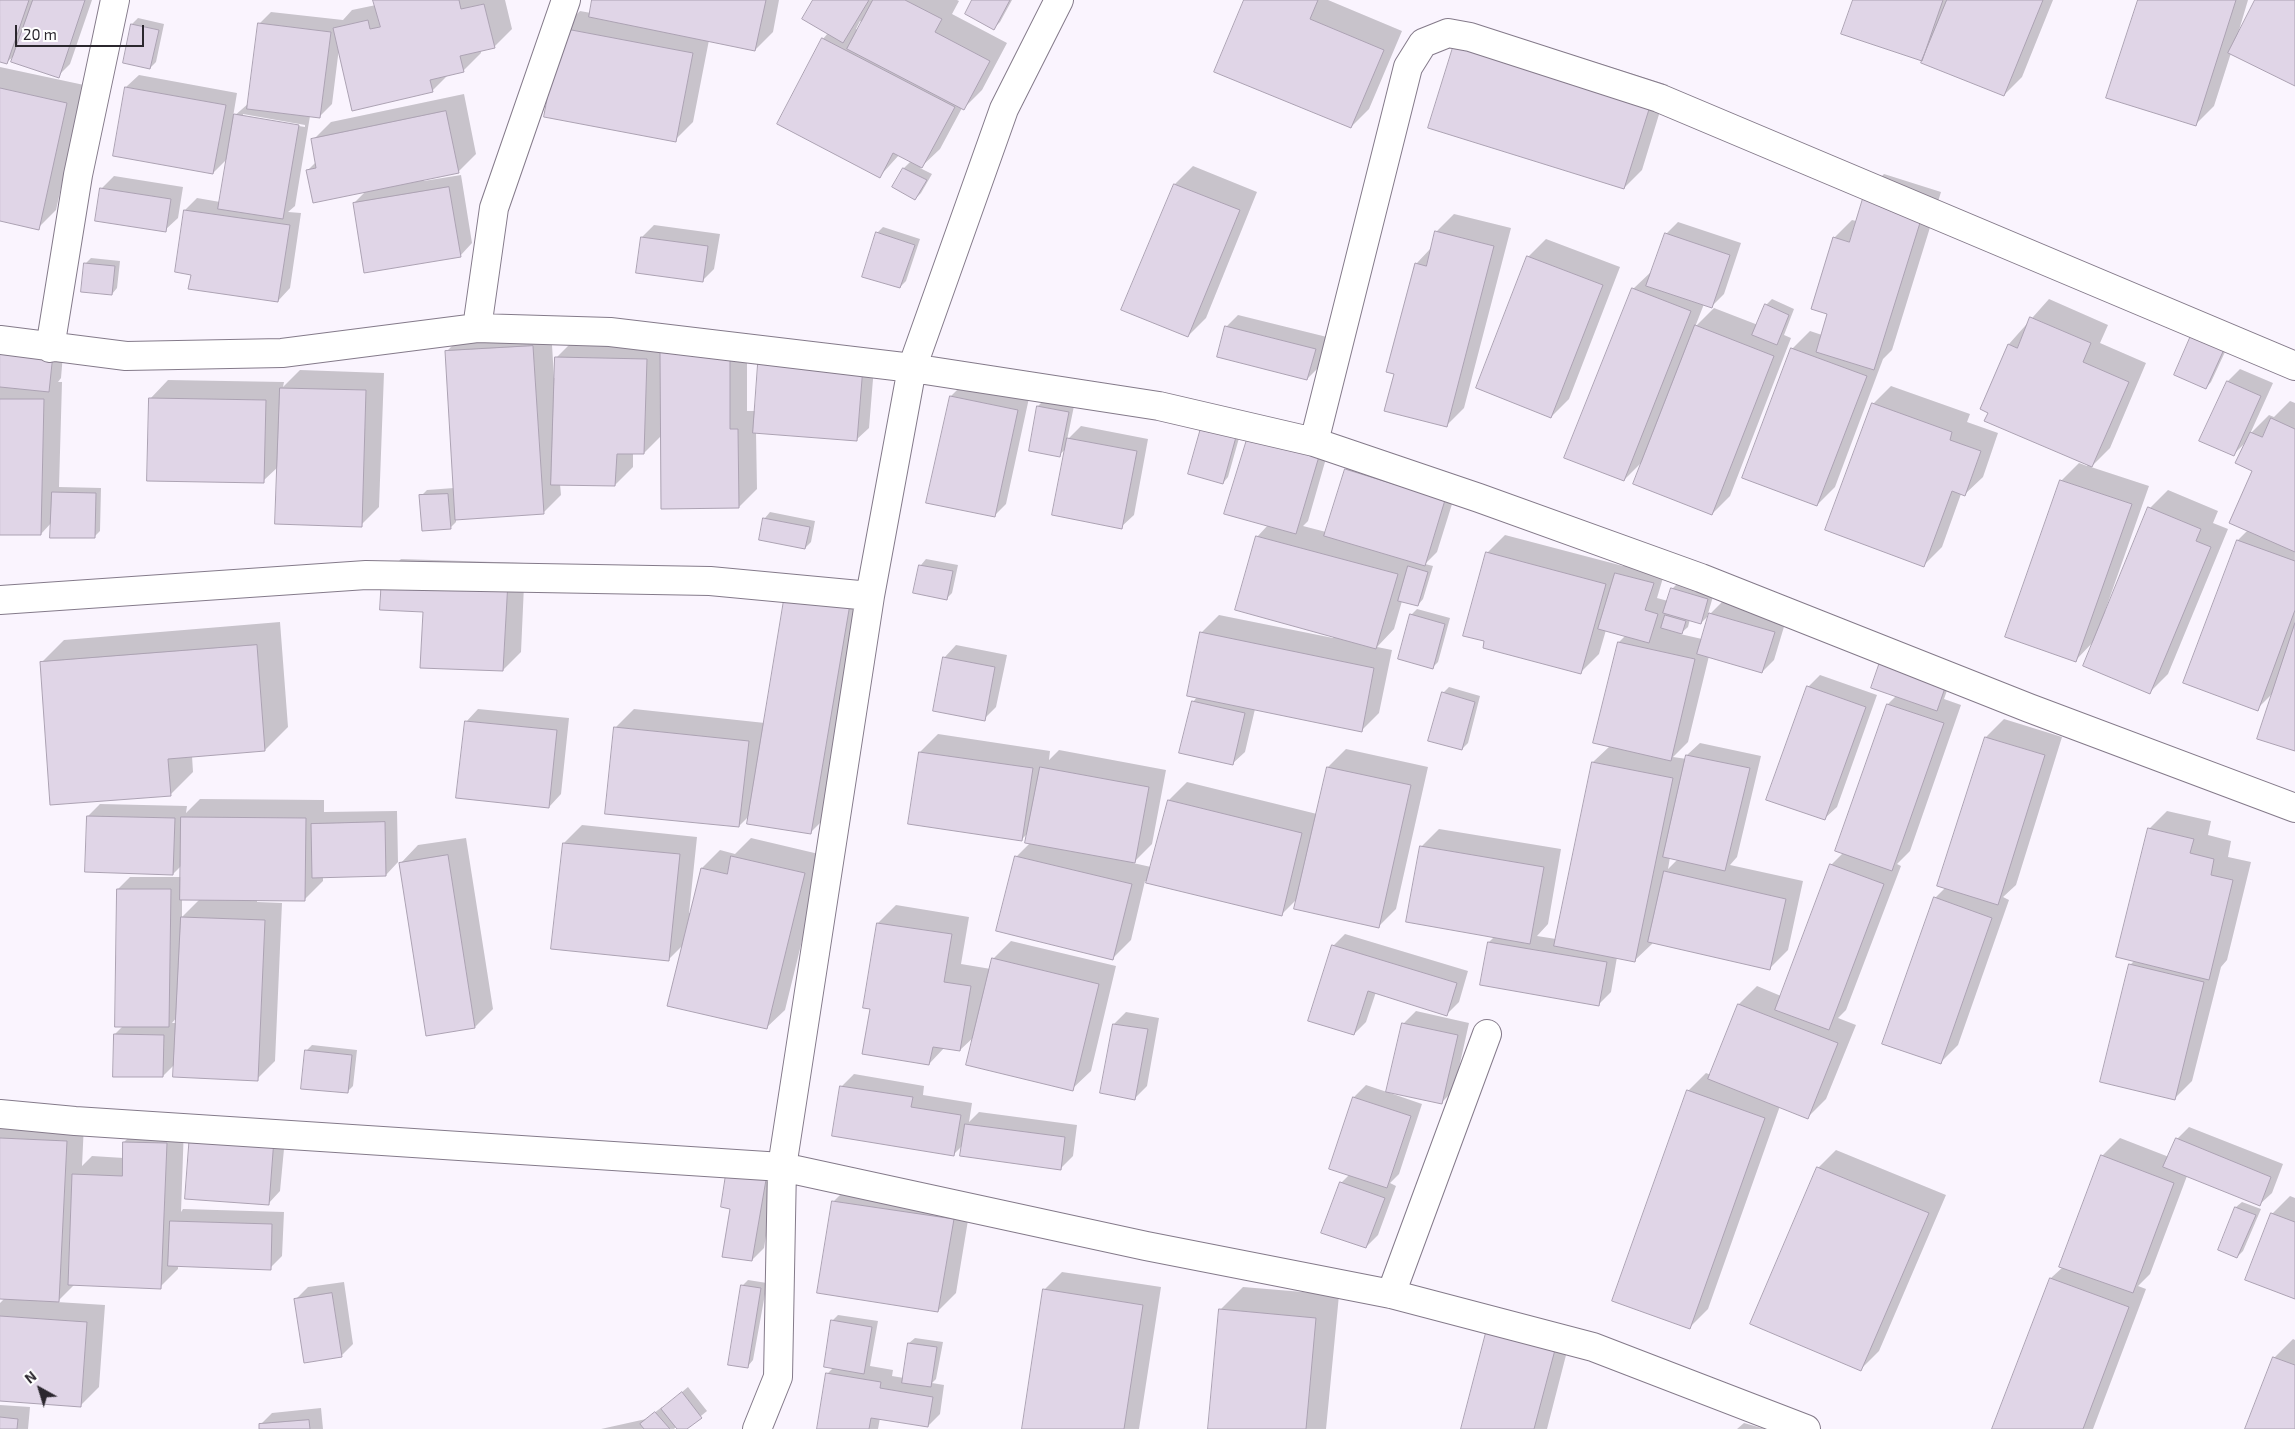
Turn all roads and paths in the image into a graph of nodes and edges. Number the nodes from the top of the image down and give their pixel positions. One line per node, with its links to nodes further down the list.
1 (115, 0): 6 (street)
2 (566, 0): 4 (street)
3 (1059, 0): 8 (street)
4 (477, 328): 6 (street); 8 (street)
5 (0, 340): 6 (street)
6 (50, 348)
7 (2295, 366): 9 (street)
8 (912, 368): 9 (street); 10 (street)
9 (1314, 442): 12 (street)
10 (870, 596): 11 (street); 15 (street)
11 (0, 600)
12 (2295, 808)
13 (1487, 1034): 16 (street)
14 (0, 1114): 15 (street)
15 (782, 1167): 16 (street); 17 (street)
16 (1392, 1294): 18 (street)
17 (757, 1429)
18 (1806, 1429)

